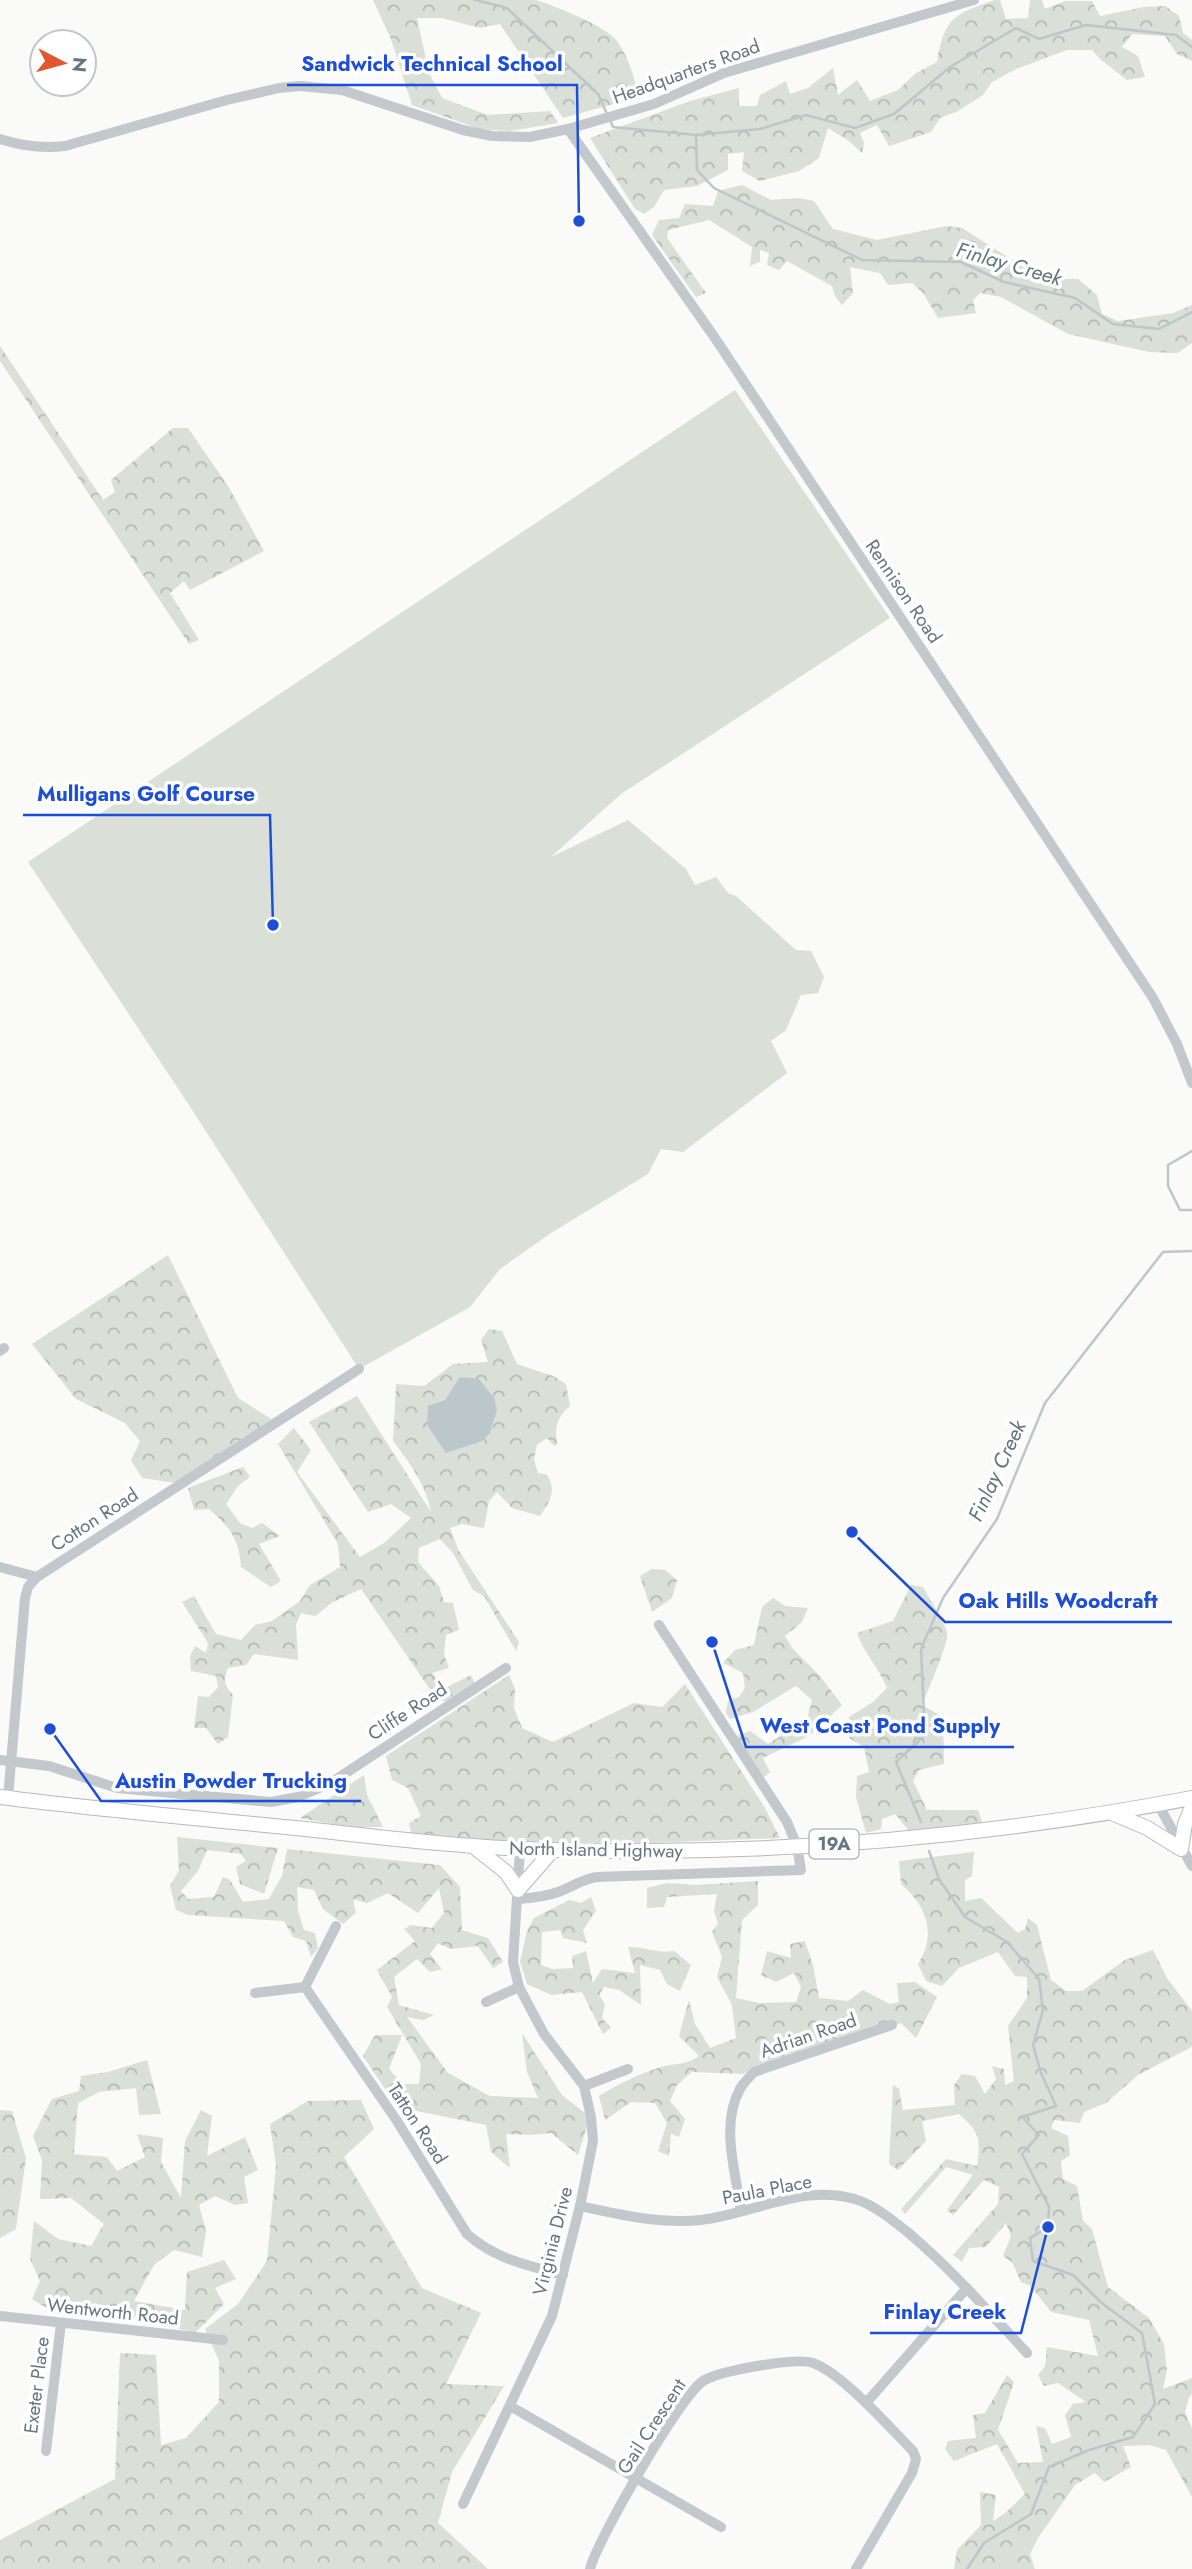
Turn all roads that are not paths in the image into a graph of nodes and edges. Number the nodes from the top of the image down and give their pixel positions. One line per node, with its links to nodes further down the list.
1 (974, 0): 2 (street, Headquarters Road)
2 (568, 129): 3 (street, Headquarters Road); 4 (street, Rennison Road)
3 (0, 139)
4 (1192, 1083)
5 (359, 1369): 7 (street, Cotton Road)
6 (0, 1567): 7 (street)
7 (37, 1577): 10 (street)
8 (659, 1625): 17 (street)
9 (506, 1668): 10 (street, Cliffe Road)
10 (6, 1761): 11 (street)
11 (4, 1797): 16 (main road, North Island Highway / 19A)
12 (1192, 1798): 13 (main road, North Island Highway / 19A)
13 (1158, 1804): 15 (main road, North Island Highway / 19A); 19 (street)
14 (1192, 1807): 19 (main road)
15 (1112, 1812): 17 (main road, North Island Highway / 19A); 19 (main road)
16 (473, 1846): 18 (main road, North Island Highway / 19A); 22 (main road)
17 (797, 1846): 20 (main road, North Island Highway / 19A); 22 (street)
18 (520, 1849): 20 (main road, North Island Highway / 19A); 22 (street, Virginia Drive)
19 (1181, 1849): 21 (street)
20 (553, 1850): 22 (main road)
21 (1192, 1866)
22 (518, 1895): 25 (street, Virginia Drive)
23 (336, 1926): 24 (street)
24 (305, 1987): 26 (street); 33 (street, Tatton Road)
25 (519, 1987): 27 (street); 30 (street, Virginia Drive)
26 (255, 1993)
27 (486, 2002)
28 (892, 2025): 32 (street, Adrian Road)
29 (628, 2069): 30 (street)
30 (584, 2086): 31 (street, Virginia Drive)
31 (580, 2206): 32 (street, Paula Place); 33 (street, Virginia Drive)
32 (741, 2211): 34 (street, Paula Place)
33 (563, 2275): 40 (street, Virginia Drive)
34 (967, 2288): 38 (street, Paula Place); 39 (street)
35 (0, 2316): 36 (street, Wentworth Road)
36 (61, 2323): 37 (street, Wentworth Road); 41 (street, Exeter Place)
37 (223, 2340)
38 (1027, 2353)
39 (866, 2403): 42 (street, Gail Crescent); 46 (street, Gail Crescent)
40 (510, 2406): 42 (street); 43 (street, Virginia Drive)
41 (46, 2451)
42 (636, 2478): 44 (street); 45 (street, Gail Crescent)
43 (463, 2504)
44 (721, 2527)
45 (590, 2569)
46 (856, 2569)

